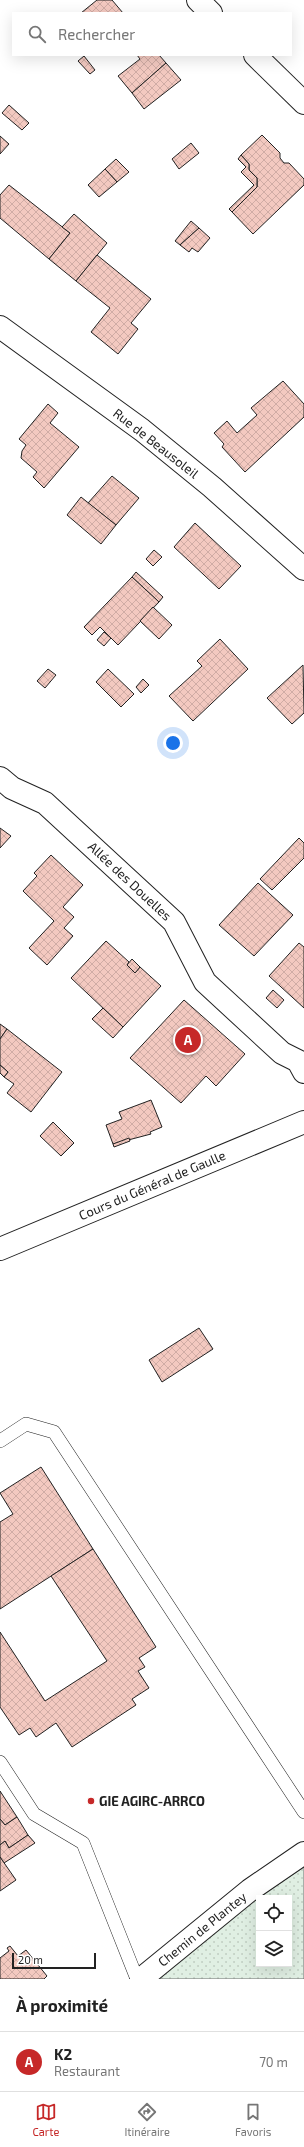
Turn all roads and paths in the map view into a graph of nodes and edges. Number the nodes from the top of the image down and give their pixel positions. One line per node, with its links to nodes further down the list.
1 (198, 0): 2 (street)
2 (210, 12)
3 (256, 56): 4 (street)
4 (304, 103)
5 (0, 327): 6 (street, Rue de Beausoleil)
6 (304, 569)
7 (0, 778): 8 (street, Allée des Douelles)
8 (304, 1072)
9 (304, 1122): 10 (street, Cours du Général de Gaulle)
10 (0, 1249)
11 (0, 1441): 13 (lane)
12 (0, 1762): 15 (lane)
13 (304, 1812)
14 (304, 1853): 16 (street, Chemin de Plantey)
15 (137, 1979)
16 (141, 1979)

